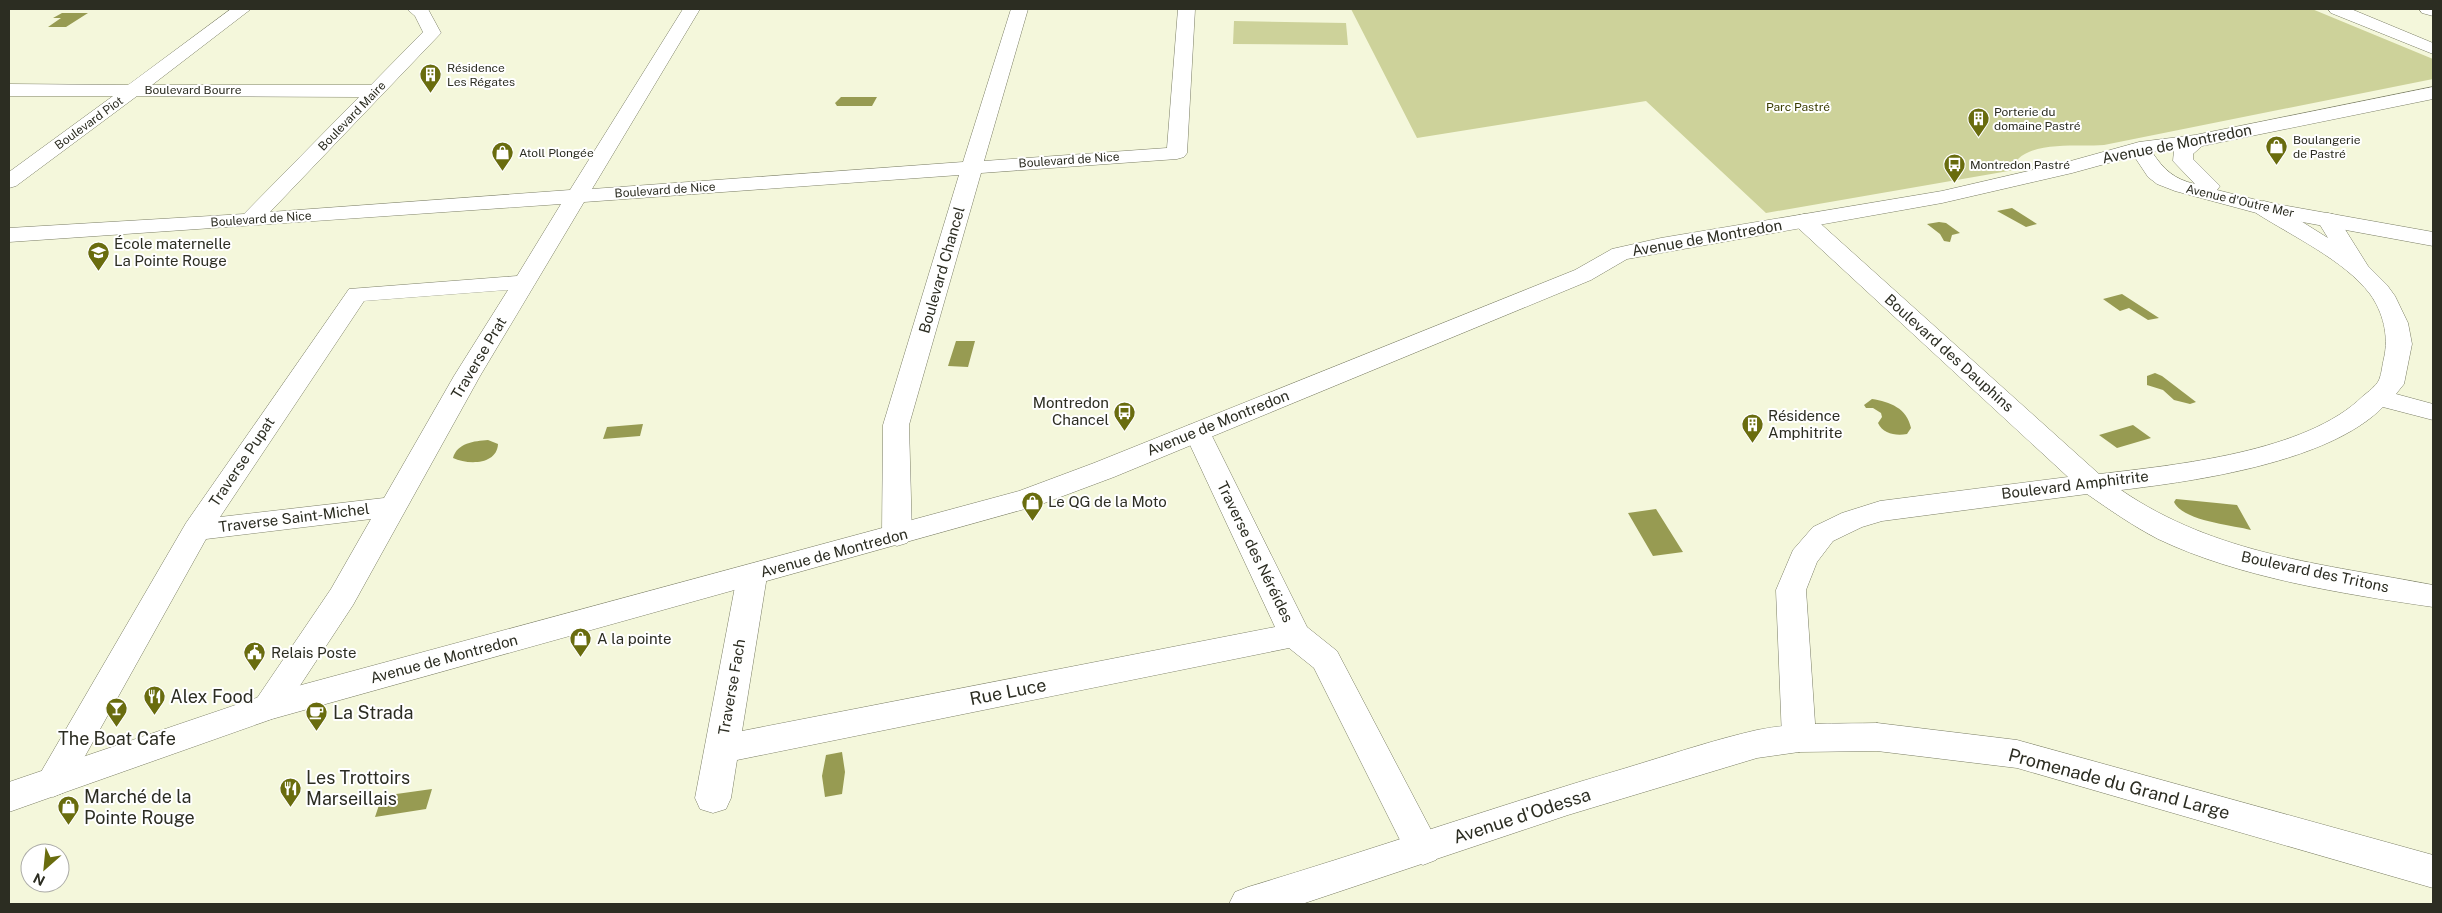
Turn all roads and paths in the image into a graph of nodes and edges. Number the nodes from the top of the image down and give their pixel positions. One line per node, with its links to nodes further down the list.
1 (242, 9): 11 (street, Boulevard Piot)
2 (415, 9): 12 (street, Boulevard Maire)
3 (691, 9): 21 (street, Traverse Prat)
4 (1019, 9): 17 (street, Boulevard Chancel)
5 (1186, 9): 17 (street, Boulevard de Nice)
6 (2337, 9): 9 (street)
7 (2428, 9): 8 (street)
8 (2433, 11)
9 (2433, 49)
10 (9, 90): 11 (street, Boulevard Bourre)
11 (133, 90): 12 (street, Boulevard Bourre); 19 (street, Boulevard Piot)
12 (376, 91): 23 (street, Boulevard Maire)
13 (2433, 93): 14 (street, Avenue de Montredon)
14 (2196, 141): 15 (street, Avenue de Montredon); 20 (street, Avenue d'Outre Mer)
15 (2139, 148): 16 (street, Avenue de Montredon); 18 (street, Avenue d'Outre Mer)
16 (2072, 167): 18 (street, Avenue d'Outre Mer); 25 (street, Avenue de Montredon)
17 (972, 168): 21 (street, Boulevard de Nice); 36 (street, Boulevard Chancel)
18 (2155, 173): 20 (street, Avenue d'Outre Mer); 22 (street, Avenue d'Outre Mer)
19 (9, 182)
20 (2209, 186): 24 (street, Avenue d'Outre Mer)
21 (578, 196): 23 (street, Boulevard de Nice); 29 (street, Traverse Prat)
22 (2264, 208): 24 (street, Avenue d'Outre Mer); 28 (street, Boulevard Amphitrite)
23 (250, 220): 26 (street, Boulevard de Nice)
24 (2328, 220): 27 (street, Avenue d'Outre Mer); 28 (street, Boulevard Amphitrite)
25 (1804, 221): 32 (street, Avenue de Montredon); 33 (street, Boulevard des Dauphins)
26 (9, 236)
27 (2433, 239)
28 (2358, 269): 30 (street, Boulevard Amphitrite)
29 (525, 282): 34 (street, Traverse Prat); 35 (street, Traverse Pupat)
30 (2381, 398): 31 (street); 33 (street, Boulevard Amphitrite)
31 (2433, 412)
32 (1197, 432): 36 (street, Avenue de Montredon); 39 (street, Traverse des Néréides)
33 (2093, 484): 38 (street, Boulevard des Tritons); 41 (street, Boulevard Amphitrite)
34 (392, 507): 35 (street, Traverse Saint-Michel); 40 (street, Traverse Prat)
35 (196, 530): 43 (street, Traverse Pupat)
36 (897, 536): 37 (street, Avenue de Montredon)
37 (752, 576): 40 (street, Avenue de Montredon); 42 (street, Traverse Fach)
38 (2433, 596)
39 (1295, 635): 42 (street, Rue Luce); 46 (street, Traverse des Néréides)
40 (268, 707): 43 (street, Avenue de Montredon)
41 (1799, 738): 46 (street, Avenue d'Odessa); 47 (street, Promenade du Grand Large)
42 (721, 749): 45 (street, Traverse Fach)
43 (53, 782): 44 (street, Avenue de Montredon)
44 (9, 797)
45 (713, 798)
46 (1423, 849): 48 (street, Avenue d'Odessa)
47 (2433, 872)
48 (1248, 904)

